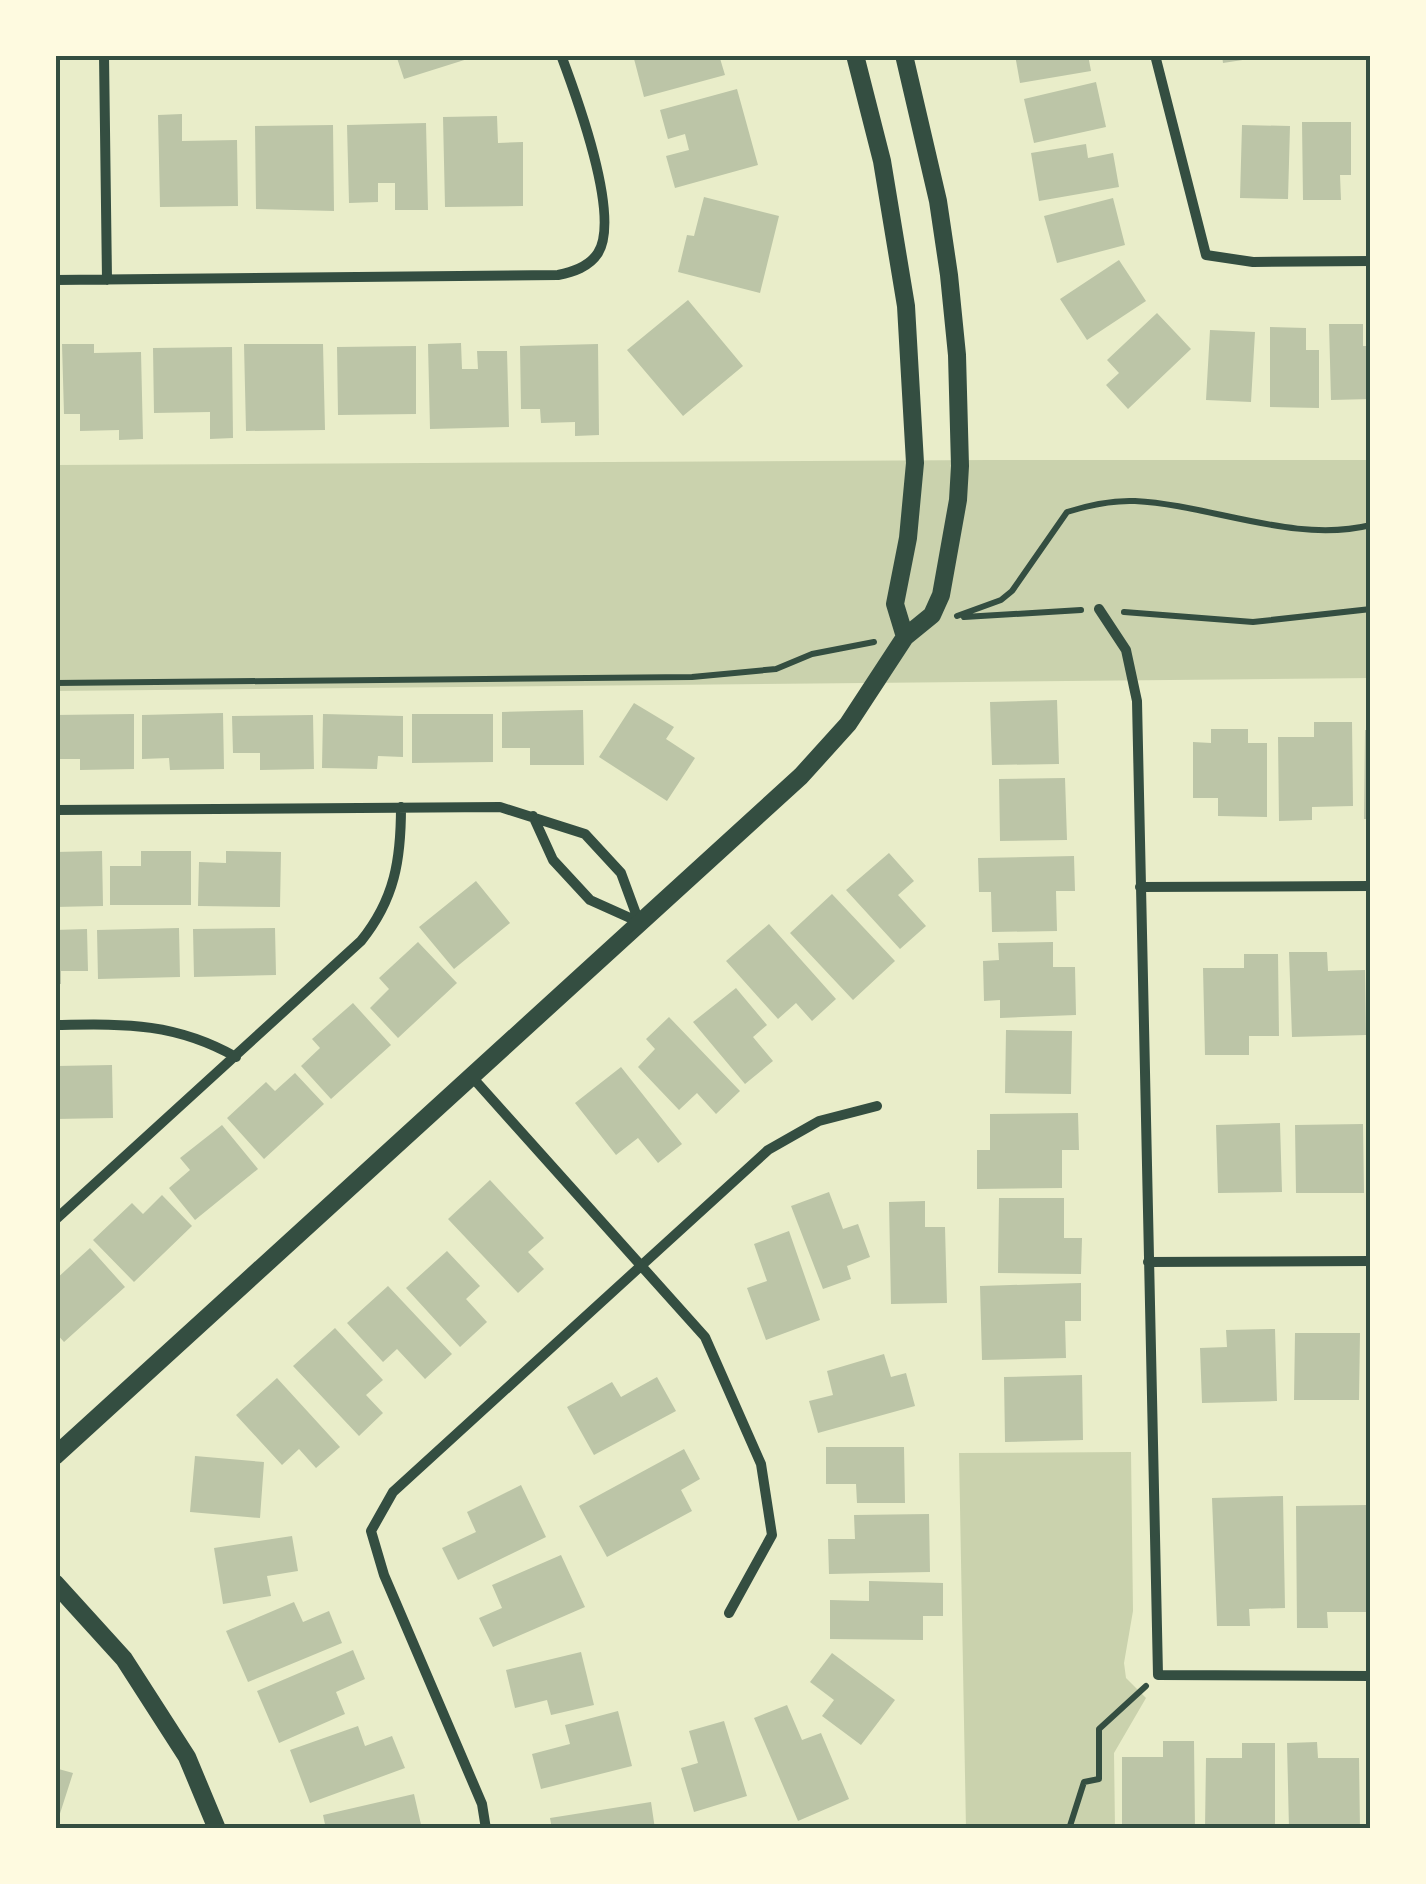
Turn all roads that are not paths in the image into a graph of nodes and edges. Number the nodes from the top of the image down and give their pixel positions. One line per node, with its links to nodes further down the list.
1 (104, 55): 8 (street)
2 (561, 55): 8 (street)
3 (856, 55): 10 (street)
4 (904, 55): 10 (street)
5 (1155, 55): 6 (street)
6 (1371, 261)
7 (55, 280): 8 (street)
8 (107, 280)
9 (1099, 609): 15 (street)
10 (904, 636): 16 (street)
11 (401, 808): 12 (street); 13 (street); 18 (street)
12 (55, 810)
13 (532, 816): 16 (street); 16 (street)
14 (1371, 886): 15 (street)
15 (1140, 887): 23 (street)
16 (639, 922): 19 (street)
17 (55, 1025): 18 (street)
18 (236, 1058): 21 (street)
19 (472, 1077): 24 (street); 25 (street)
20 (877, 1106): 24 (street)
21 (55, 1220)
22 (1371, 1260): 23 (street)
23 (1148, 1262): 28 (street)
24 (641, 1264): 27 (street); 30 (street)
25 (55, 1456)
26 (55, 1582): 29 (street)
27 (729, 1613)
28 (1371, 1676)
29 (217, 1829)
30 (486, 1829)

